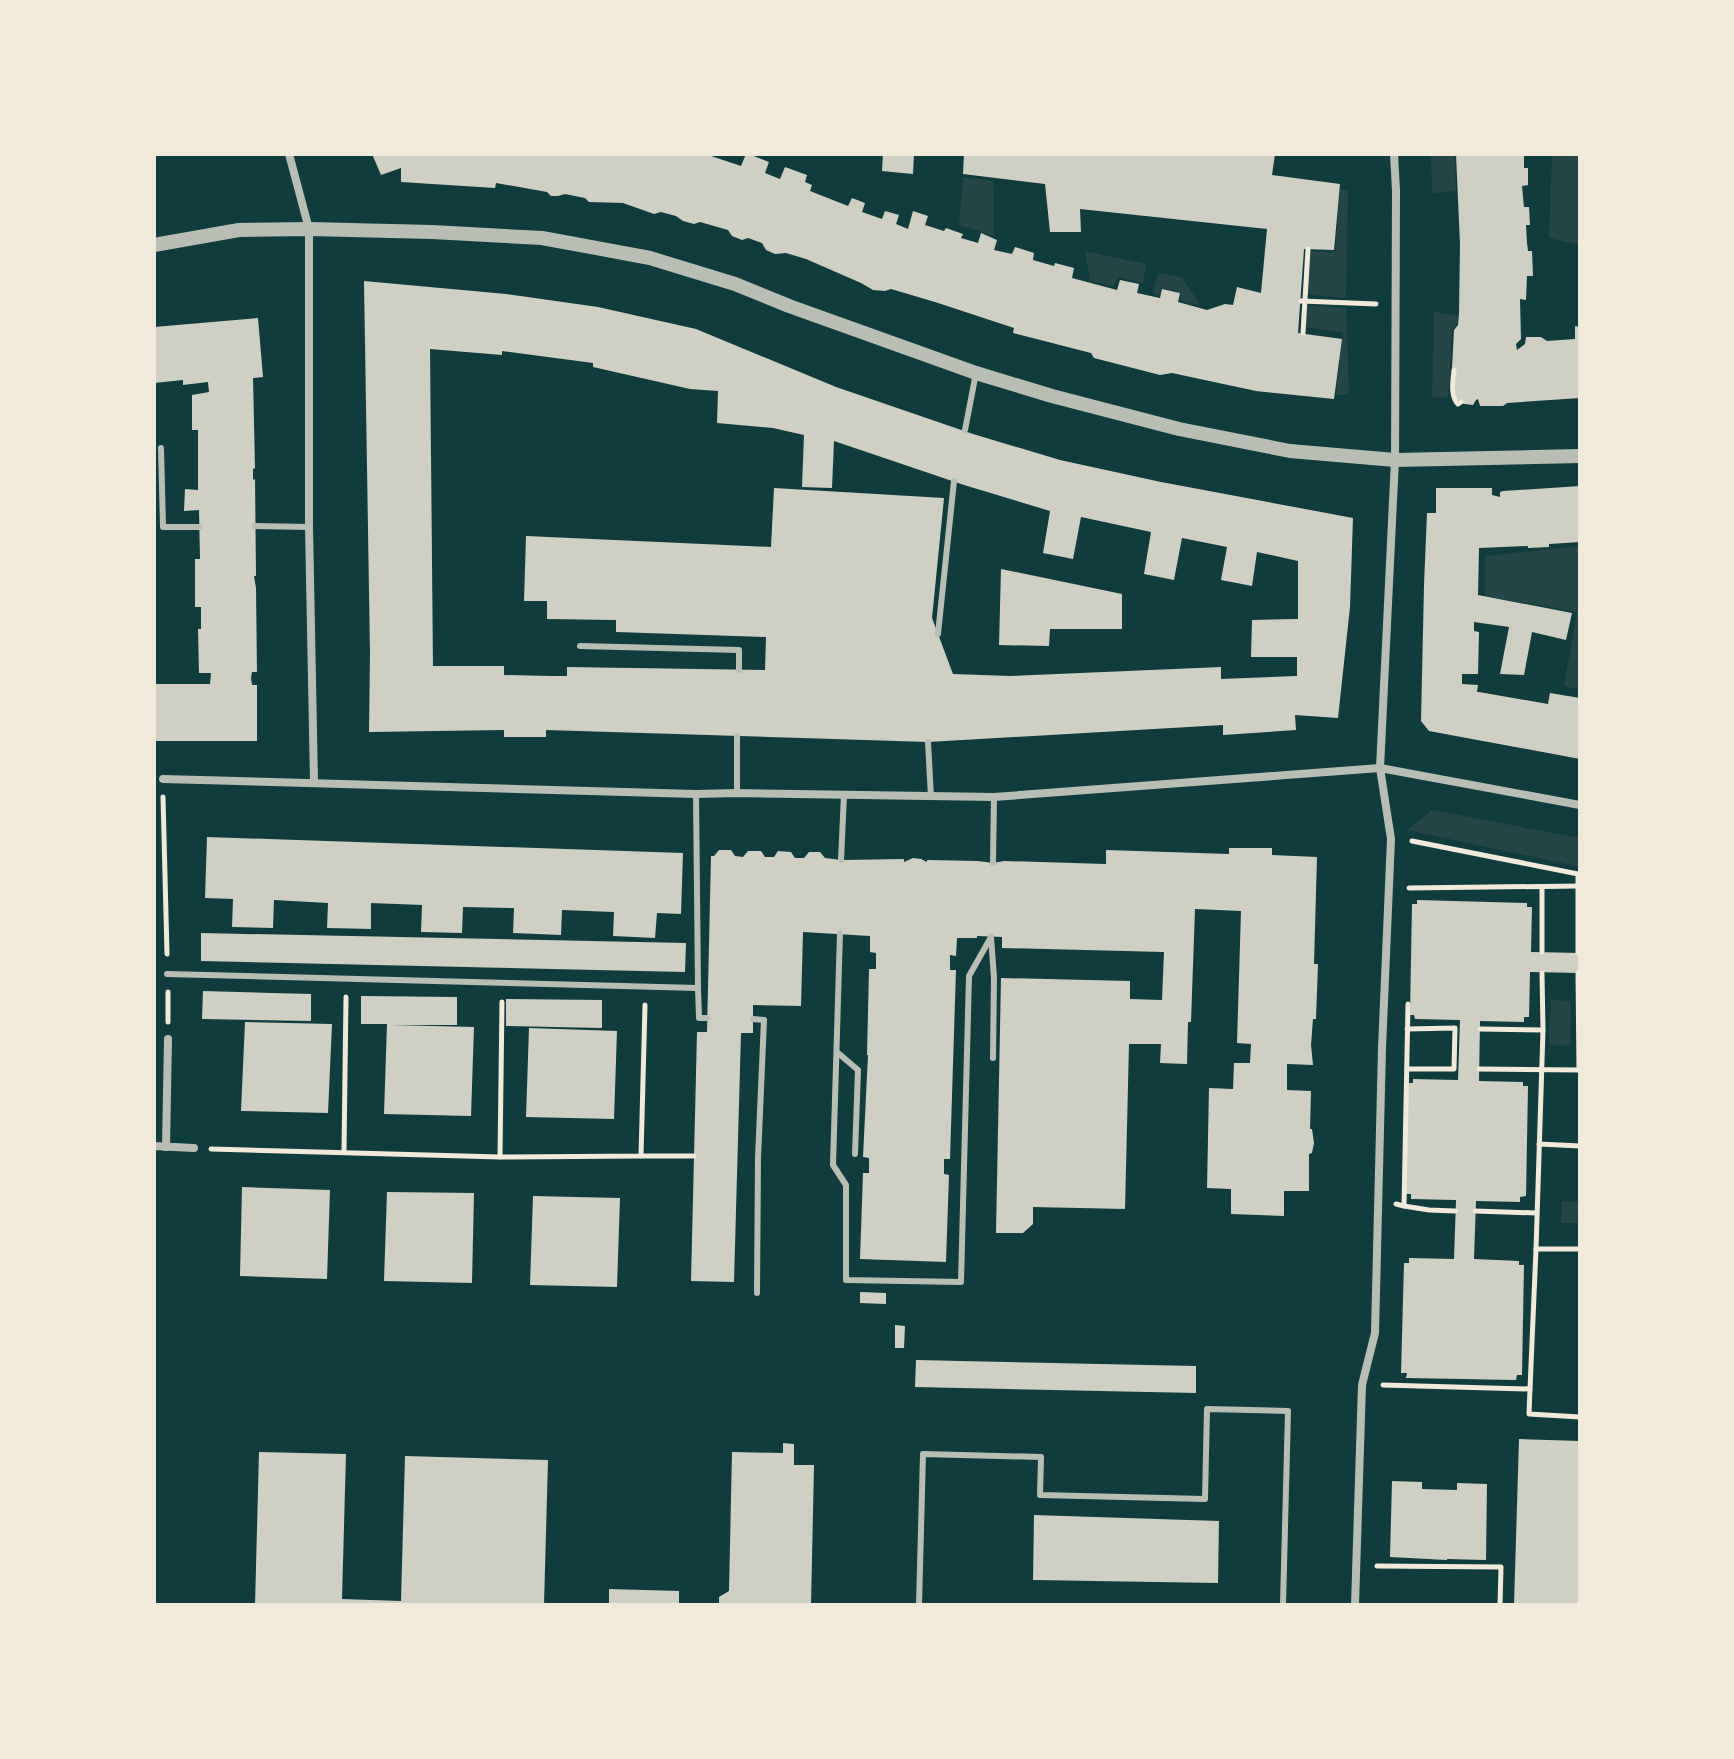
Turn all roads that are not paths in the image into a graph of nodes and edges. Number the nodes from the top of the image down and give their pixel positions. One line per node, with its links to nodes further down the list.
1 (289, 154): 3 (street)
2 (1394, 154): 9 (street)
3 (309, 229): 4 (street); 5 (street); 13 (street)
4 (154, 245)
5 (976, 373): 6 (lane); 9 (street)
6 (965, 430)
7 (161, 448): 12 (lane)
8 (1580, 456): 9 (street)
9 (1395, 460): 19 (street)
10 (954, 481): 14 (lane)
11 (255, 526): 13 (lane)
12 (199, 527)
13 (309, 527): 21 (street)
14 (938, 634)
15 (580, 646): 16 (lane)
16 (739, 670)
17 (737, 736): 22 (lane)
18 (928, 742): 25 (lane)
19 (1380, 768): 26 (street); 27 (street); 45 (street)
20 (163, 779): 21 (street)
21 (314, 782): 23 (street)
22 (737, 793): 23 (street); 24 (street)
23 (696, 794): 32 (lane)
24 (844, 795): 25 (street); 28 (lane)
25 (931, 797): 26 (street)
26 (994, 797): 29 (lane)
27 (1580, 805)
28 (841, 860)
29 (993, 863)
30 (840, 933): 36 (lane)
31 (167, 974): 32 (lane)
32 (698, 988): 33 (lane)
33 (707, 1018)
34 (753, 1019): 42 (lane)
35 (168, 1039): 39 (street)
36 (838, 1053): 37 (lane); 41 (lane)
37 (993, 1058)
38 (154, 1146): 39 (street)
39 (166, 1147): 40 (street)
40 (194, 1148)
41 (855, 1154)
42 (757, 1293)
43 (919, 1605): 44 (lane)
44 (1283, 1605)
45 (1355, 1605)

